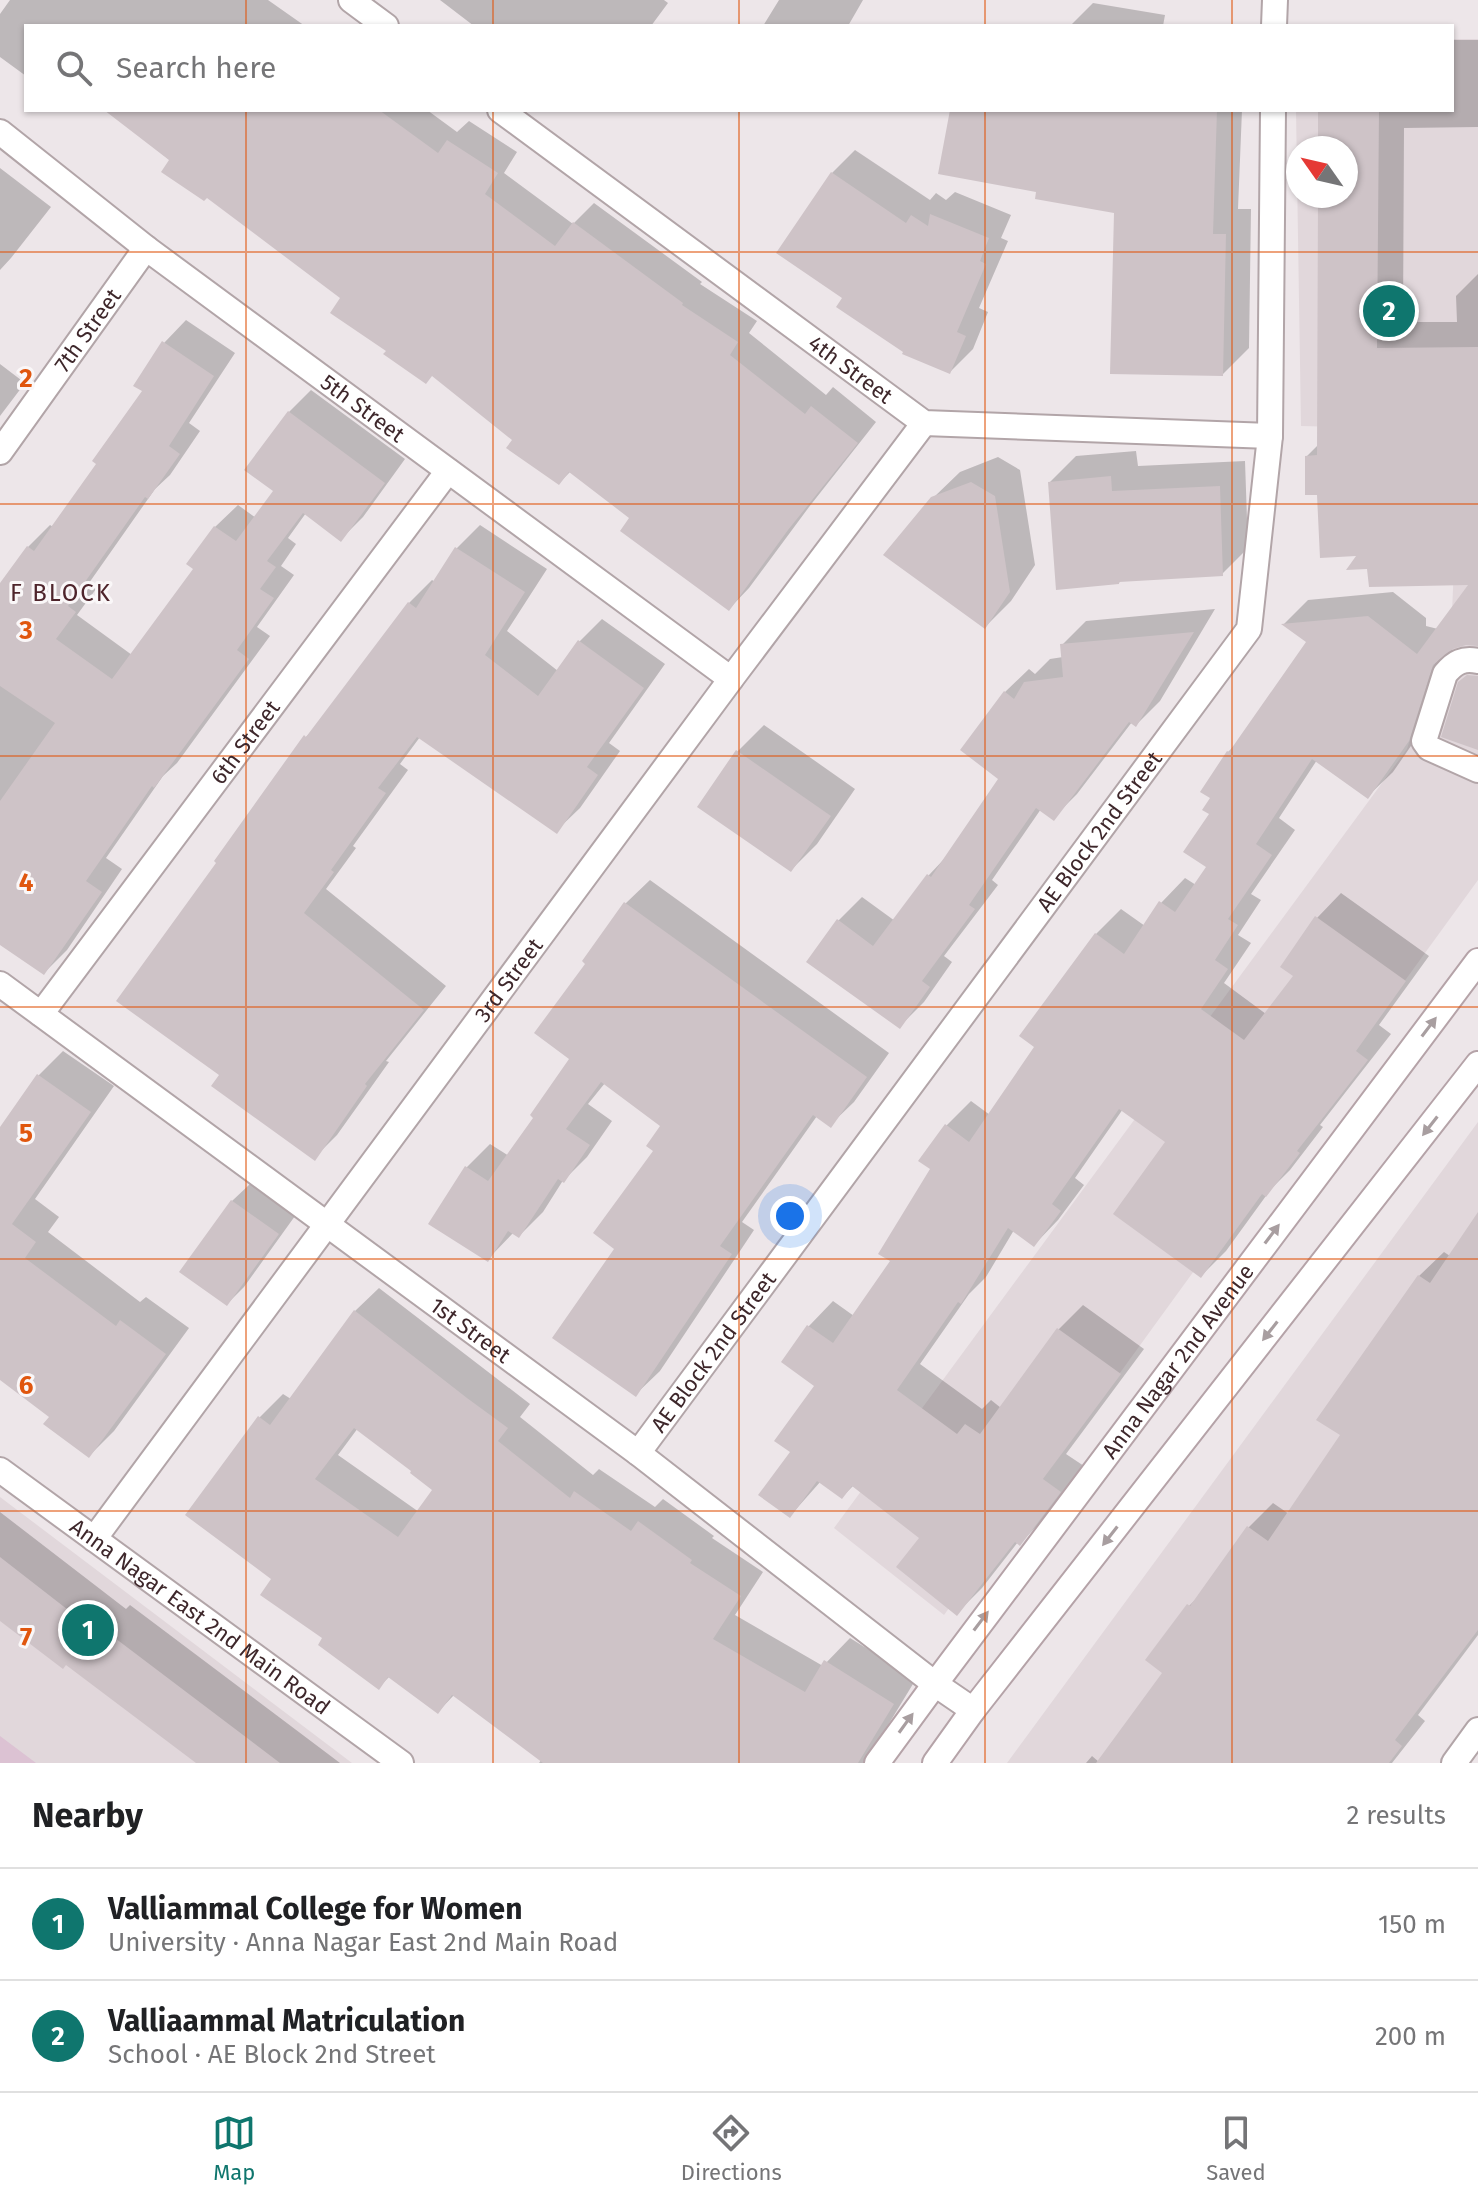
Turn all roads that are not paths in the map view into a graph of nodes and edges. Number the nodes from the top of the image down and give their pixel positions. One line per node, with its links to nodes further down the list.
1 (351, 0): 3 (street)
2 (1275, 0): 4 (street)
3 (383, 24)
4 (1274, 24)
5 (503, 112): 9 (street, 4th Street)
6 (1273, 112): 10 (street, AE Block 2nd Street)
7 (0, 132): 8 (street, 5th Street)
8 (146, 248): 11 (street, 7th Street); 12 (street, 5th Street)
9 (924, 423): 10 (street); 14 (street, 3rd Street)
10 (1270, 436): 21 (street, AE Block 2nd Street)
11 (0, 452)
12 (448, 471): 14 (street, 5th Street); 18 (street, 6th Street)
13 (1478, 661): 15 (street)
14 (731, 679): 20 (street, 3rd Street)
15 (1478, 770)
16 (1478, 961): 24 (street, Anna Nagar 2nd Avenue, one-way to 16)
17 (0, 984): 18 (street, 1st Street)
18 (41, 1014): 20 (street, 1st Street)
19 (1478, 1064): 25 (street, one-way to 25)
20 (326, 1224): 21 (street, 1st Street); 23 (street, 3rd Street)
21 (638, 1453): 24 (street, 1st Street)
22 (0, 1470): 23 (street, Anna Nagar East 2nd Main Road)
23 (94, 1539): 27 (street, Anna Nagar East 2nd Main Road)
24 (935, 1684): 25 (street, 1st Street); 28 (street, Anna Nagar 2nd Avenue, one-way to 24)
25 (973, 1710): 29 (street)
26 (1478, 1730): 30 (street)
27 (401, 1763)
28 (877, 1763)
29 (935, 1763)
30 (1454, 1763)

